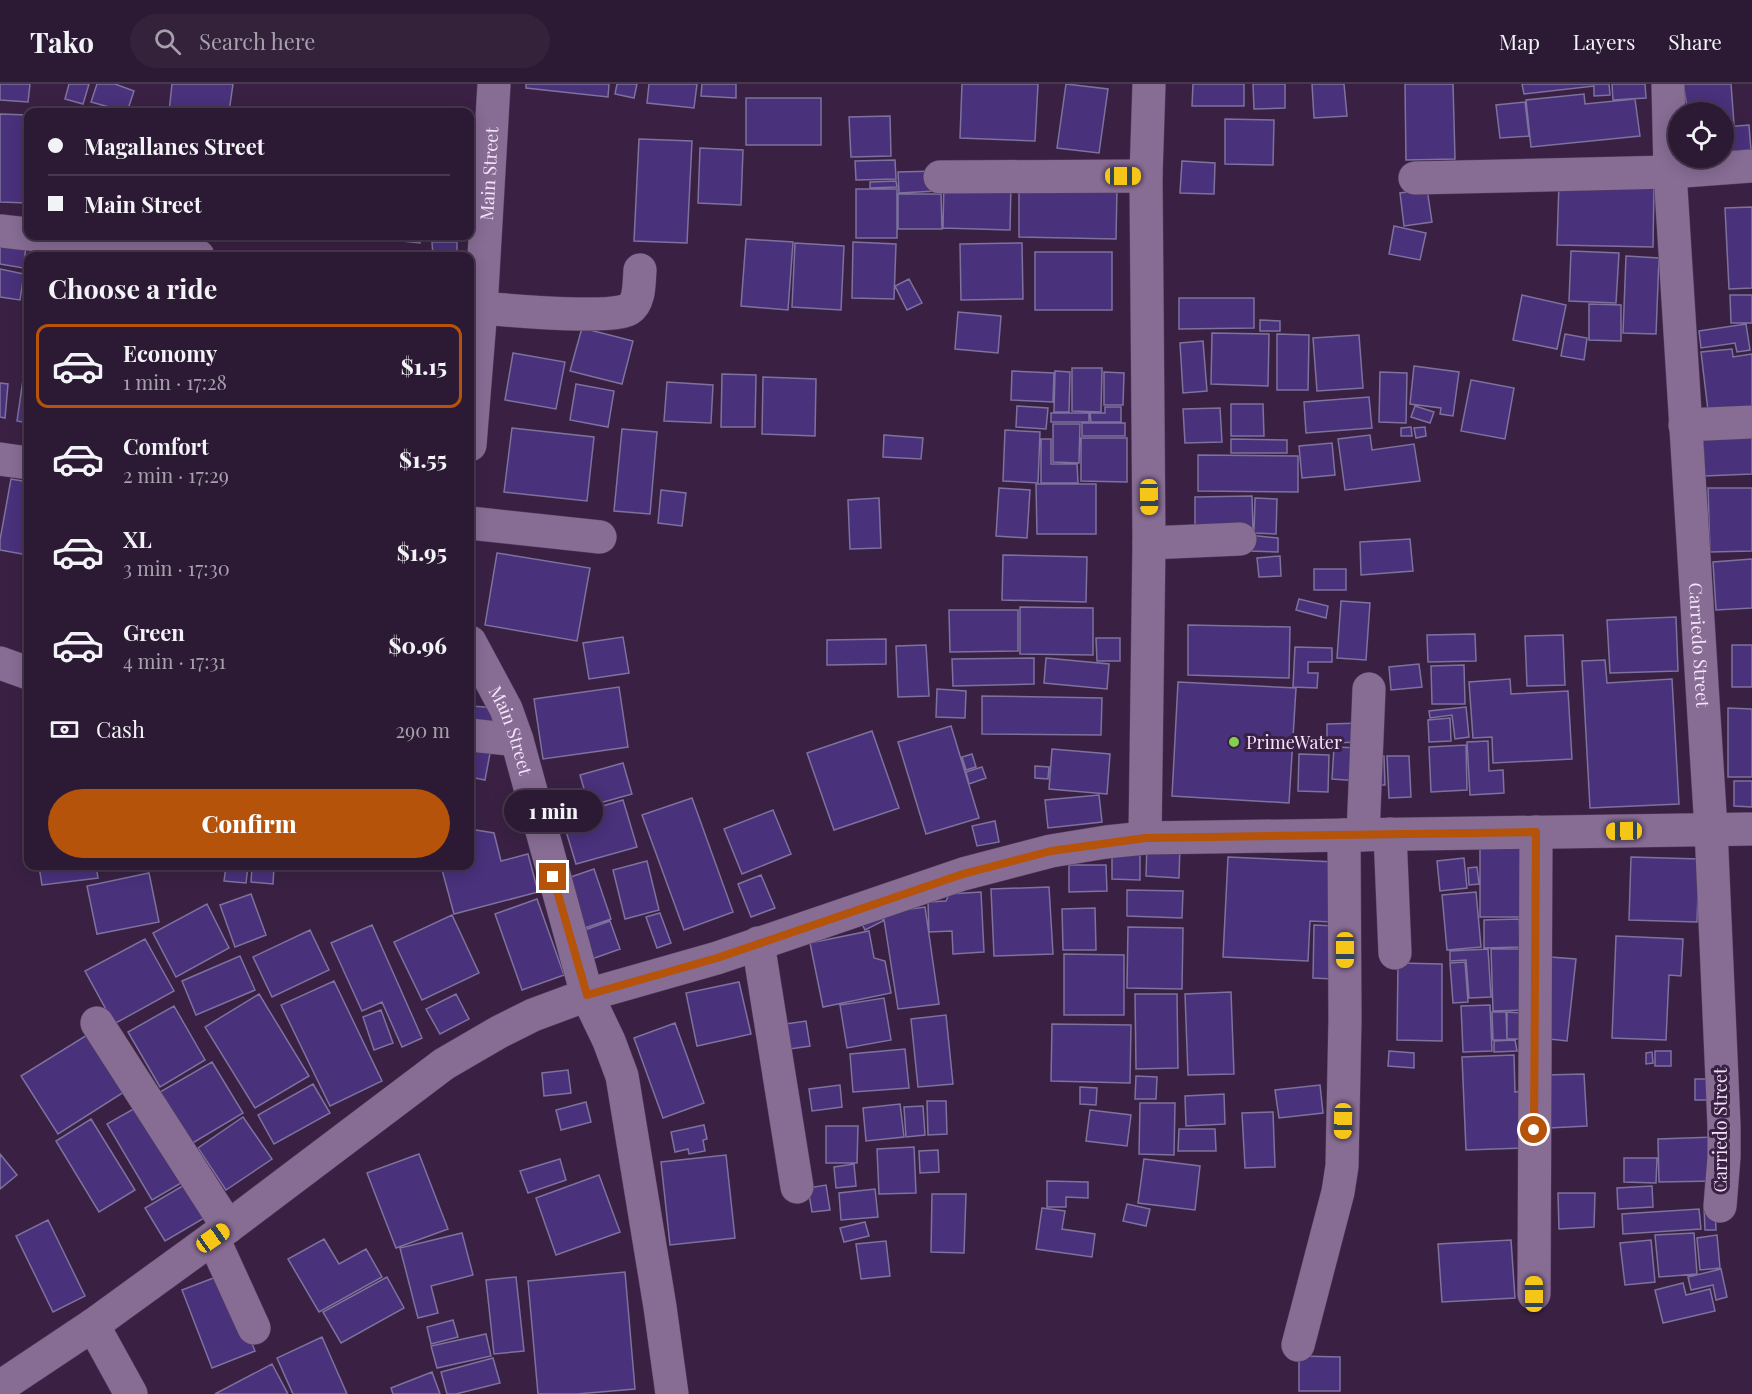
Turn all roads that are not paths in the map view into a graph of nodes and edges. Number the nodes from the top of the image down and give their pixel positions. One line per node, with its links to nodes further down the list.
1 (494, 84): 14 (street, Main Street)
2 (1149, 84): 6 (street)
3 (1668, 84): 5 (street, Carriedo Street)
4 (1752, 166): 5 (street)
5 (1670, 172): 8 (street); 17 (street, Carriedo Street)
6 (1146, 176): 7 (street); 23 (street)
7 (940, 177)
8 (1414, 178)
9 (0, 231): 10 (street)
10 (24, 234)
11 (69, 240): 12 (street)
12 (166, 252)
13 (640, 270): 14 (street)
14 (478, 298): 15 (street, Main Street)
15 (474, 372)
16 (1752, 422): 17 (street)
17 (1685, 425): 30 (street, Carriedo Street)
18 (0, 459): 19 (street)
19 (24, 462)
20 (474, 523): 21 (street)
21 (600, 537)
22 (1240, 539): 23 (street)
23 (1149, 543): 34 (street)
24 (474, 649): 29 (street, Main Street)
25 (0, 663): 26 (street)
26 (24, 672)
27 (1369, 689): 33 (street)
28 (474, 735): 29 (street)
29 (517, 740): 37 (street, Main Street)
30 (1711, 829): 31 (street); 32 (street); 40 (street, Carriedo Street)
31 (1752, 829)
32 (1536, 832): 33 (street); 42 (street)
33 (1366, 835): 34 (street); 36 (street); 45 (street)
34 (1145, 838): 35 (street)
35 (758, 943): 37 (street); 39 (street)
36 (1395, 953)
37 (587, 995): 41 (street); 48 (street, Main Street)
38 (97, 1023): 41 (street)
39 (797, 1187)
40 (1720, 1206)
41 (221, 1233): 43 (street); 44 (street)
42 (1534, 1294)
43 (93, 1325): 46 (street); 47 (street)
44 (254, 1328)
45 (1298, 1345)
46 (0, 1387)
47 (131, 1394)
48 (672, 1394)

